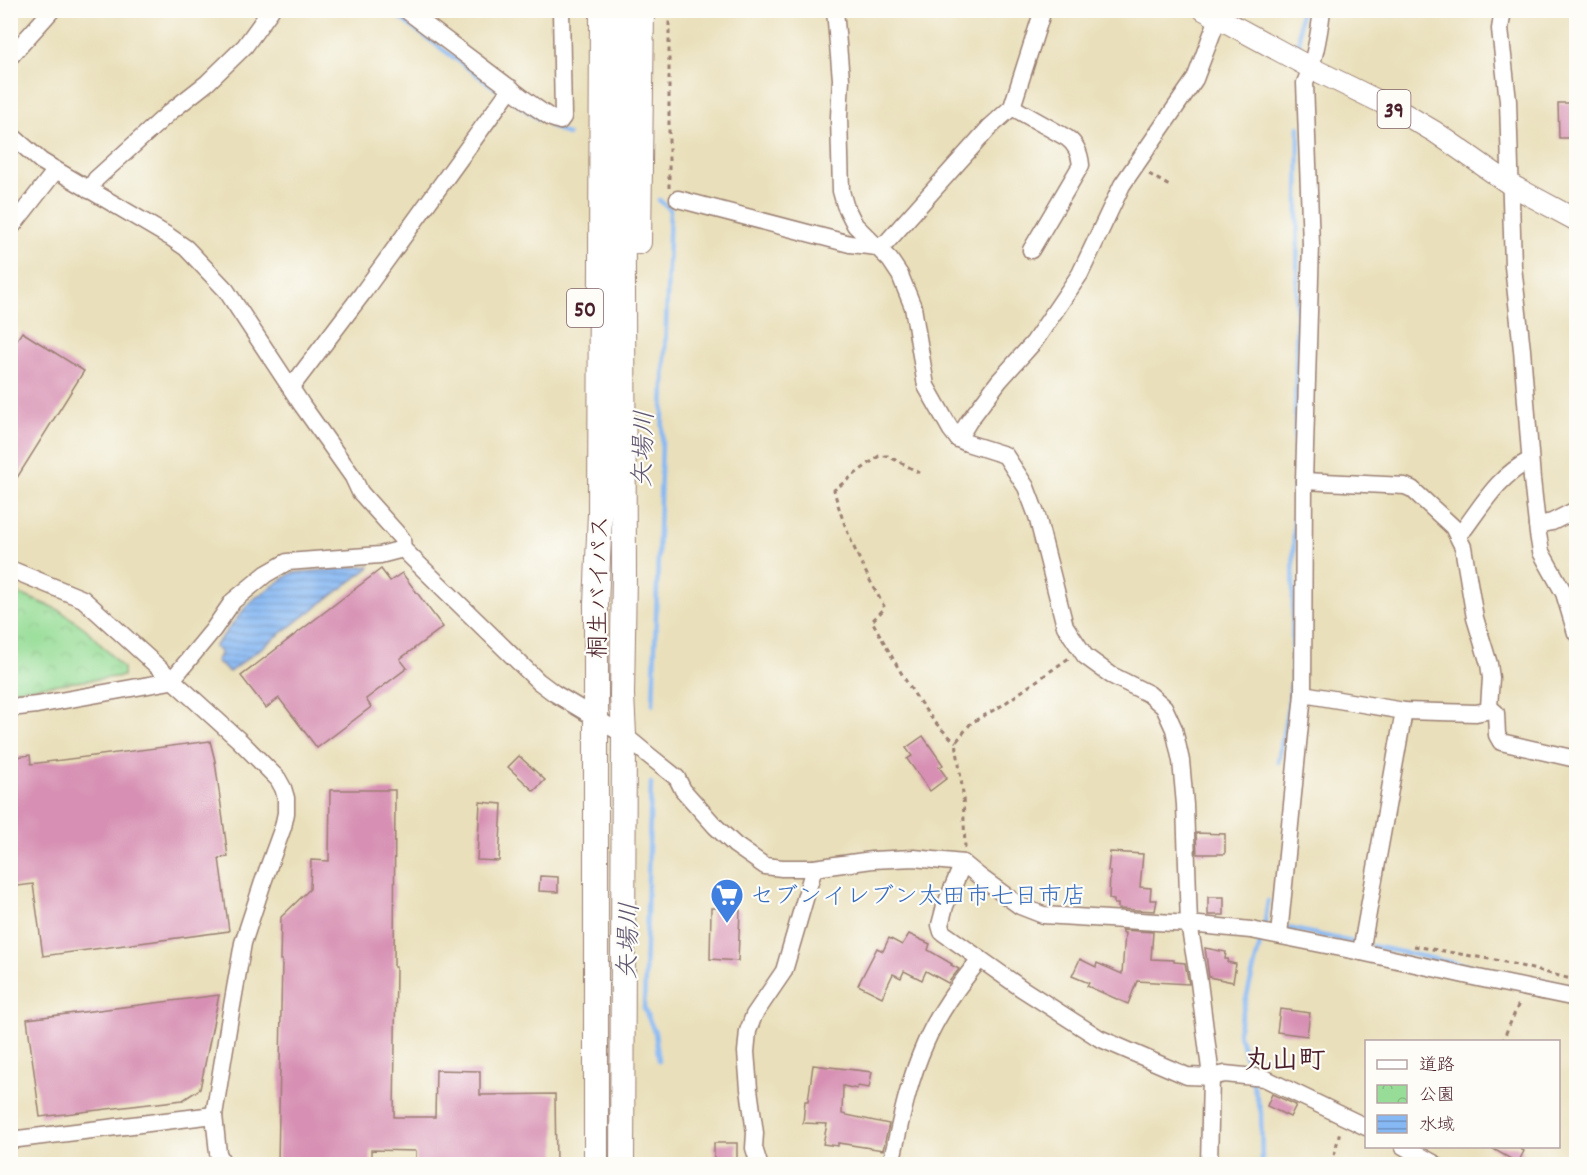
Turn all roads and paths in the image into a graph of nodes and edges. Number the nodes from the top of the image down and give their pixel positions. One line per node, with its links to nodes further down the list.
1 (52, 10): 15 (street)
2 (271, 10): 25 (street)
3 (406, 10): 17 (street)
4 (561, 10): 17 (street)
5 (587, 10): 42 (highway, 50)
6 (602, 10): 18 (highway, 桐生バイパス / 50)
7 (622, 10): 18 (highway, 桐生バイパス / 50)
8 (642, 10): 41 (highway, 50)
9 (669, 10): 26 (path)
10 (835, 10): 29 (street)
11 (1043, 10): 19 (street)
12 (1322, 10): 16 (street)
13 (1503, 10): 23 (street)
14 (1211, 14): 16 (main road, 39); 21 (street)
15 (10, 57)
16 (1311, 68): 23 (main road, 39); 35 (street)
17 (511, 88): 31 (street)
18 (612, 90): 41 (highway, 桐生バイパス / 50); 42 (highway, 桐生バイパス / 50)
19 (1012, 107): 29 (street); 30 (street)
20 (10, 134): 22 (street)
21 (1136, 165): 24 (path); 32 (street)
22 (56, 170): 25 (street); 28 (street)
23 (1511, 185): 27 (main road, 39); 33 (street)
24 (1171, 187)
25 (89, 190): 31 (street)
26 (678, 199): 29 (street)
27 (1576, 220)
28 (10, 229)
29 (878, 247): 32 (street)
30 (1031, 250)
31 (290, 386): 39 (street)
32 (958, 439): 44 (street)
33 (1530, 460): 37 (street); 38 (street)
34 (920, 473): 52 (path)
35 (1304, 481): 38 (street); 46 (street)
36 (1576, 510): 37 (street)
37 (1537, 525): 43 (street)
38 (1458, 534): 47 (street)
39 (403, 549): 45 (street); 50 (street)
40 (10, 569): 45 (street)
41 (624, 575): 51 (highway, 桐生バイパス / 50)
42 (596, 604): 50 (highway, 桐生バイパス / 50)
43 (1576, 633)
44 (1081, 650): 52 (path); 56 (street)
45 (171, 681): 48 (street); 66 (street)
46 (1303, 694): 49 (street); 57 (street)
47 (1489, 707): 49 (street); 53 (street)
48 (10, 708)
49 (1404, 711): 59 (street)
50 (596, 718): 51 (street); 72 (highway, 桐生バイパス / 50)
51 (624, 735): 55 (street); 73 (highway, 桐生バイパス / 50)
52 (956, 742): 54 (path)
53 (1576, 759)
54 (963, 863): 55 (street); 56 (street); 60 (street)
55 (814, 868): 74 (street)
56 (1189, 924): 57 (street); 65 (street)
57 (1275, 934): 59 (street)
58 (1409, 945): 61 (path)
59 (1361, 951): 62 (street)
60 (980, 959): 65 (street); 75 (street)
61 (1576, 980)
62 (1526, 988): 63 (street); 64 (path)
63 (1576, 998)
64 (1502, 1040)
65 (1211, 1077): 67 (street); 76 (street)
66 (214, 1115): 69 (street); 71 (street)
67 (1345, 1116): 68 (street); 77 (path)
68 (1365, 1126)
69 (10, 1140)
70 (1407, 1148): 78 (street)
71 (223, 1164)
72 (596, 1164)
73 (622, 1164)
74 (759, 1164)
75 (891, 1164)
76 (1209, 1164)
77 (1332, 1164)
78 (1436, 1164)

